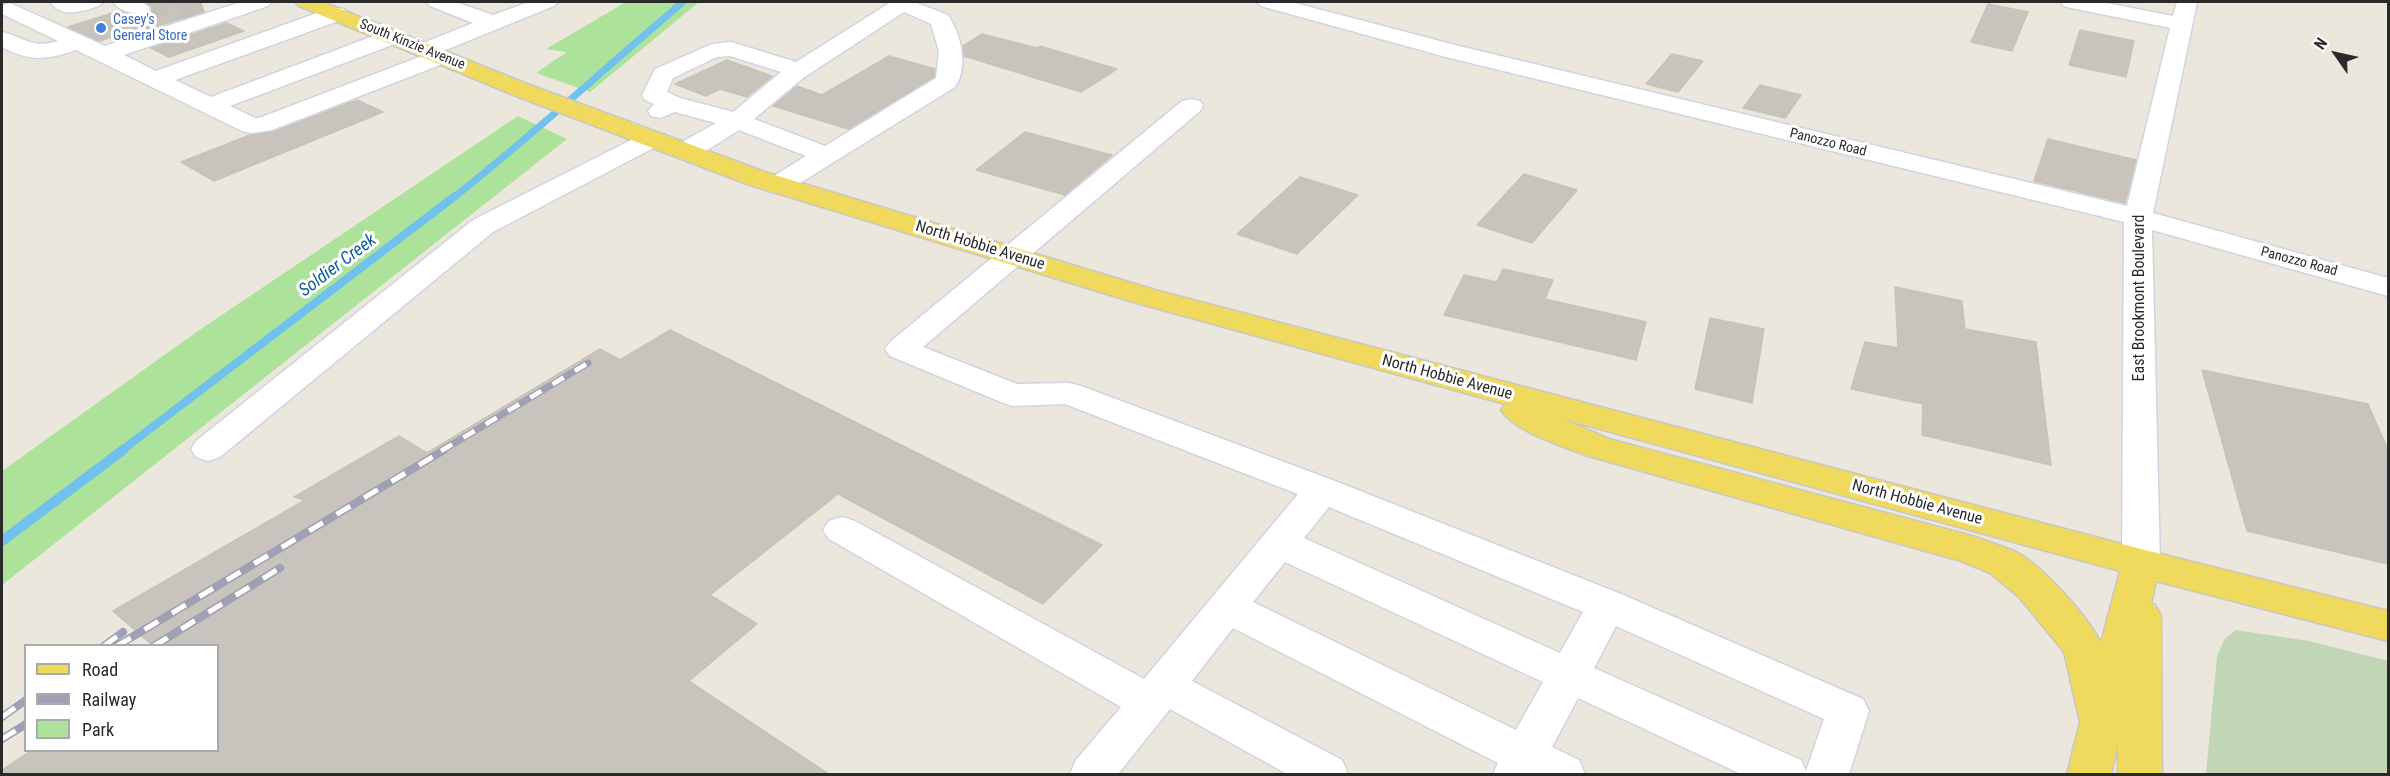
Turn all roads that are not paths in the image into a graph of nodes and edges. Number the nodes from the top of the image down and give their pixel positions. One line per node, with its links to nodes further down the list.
1 (61, 2): 2 (street)
2 (92, 2)
3 (261, 2): 20 (street)
4 (311, 2): 14 (main road, South Kinzie Avenue)
5 (437, 2): 15 (street)
6 (547, 2): 15 (street)
7 (1268, 2): 32 (street, Panozzo Road)
8 (2071, 2): 13 (street)
9 (899, 3): 21 (street); 30 (street)
10 (133, 5): 11 (street)
11 (199, 5)
12 (18, 6): 18 (street)
13 (2184, 13): 32 (street, East Brookmont Boulevard)
14 (336, 14): 16 (main road, South Kinzie Avenue); 22 (street)
15 (493, 23): 19 (street)
16 (392, 37): 19 (main road, South Kinzie Avenue); 25 (street)
17 (2, 39): 18 (street)
18 (76, 42): 20 (street)
19 (433, 53): 23 (main road, South Kinzie Avenue); 25 (street)
20 (102, 55): 22 (street)
21 (798, 70): 24 (street); 27 (street)
22 (153, 80): 25 (street)
23 (519, 88): 28 (main road, North Hobbie Avenue)
24 (671, 103): 27 (street); 28 (street)
25 (209, 106)
26 (1191, 106): 33 (street)
27 (737, 121): 29 (street); 30 (street)
28 (631, 131): 29 (main road, North Hobbie Avenue); 36 (street)
29 (684, 151): 31 (main road, North Hobbie Avenue)
30 (826, 156): 31 (street)
31 (778, 185): 33 (main road, North Hobbie Avenue)
32 (2138, 217): 34 (street, Panozzo Road); 40 (street, East Brookmont Boulevard)
33 (1010, 256): 35 (main road, North Hobbie Avenue); 37 (street)
34 (2388, 287)
35 (1463, 382): 40 (main road, North Hobbie Avenue); 46 (main road)
36 (208, 449)
37 (1322, 490): 39 (street); 41 (street)
38 (842, 530): 45 (street)
39 (1279, 543): 42 (street); 44 (street)
40 (2141, 563): 43 (main road, North Hobbie Avenue); 46 (main road, East Brookmont Boulevard); 54 (main road, East Brookmont Boulevard)
41 (1606, 605): 44 (street); 52 (street)
42 (1227, 608): 45 (street); 47 (street)
43 (2388, 626)
44 (1568, 676): 47 (street); 51 (street)
45 (1156, 694): 48 (street); 49 (street)
46 (2102, 722): 53 (main road, East Brookmont Boulevard)
47 (1520, 765): 50 (street)
48 (1092, 774)
49 (1326, 774)
50 (1563, 774)
51 (1785, 774)
52 (1827, 774)
53 (2089, 774)
54 (2140, 774)

